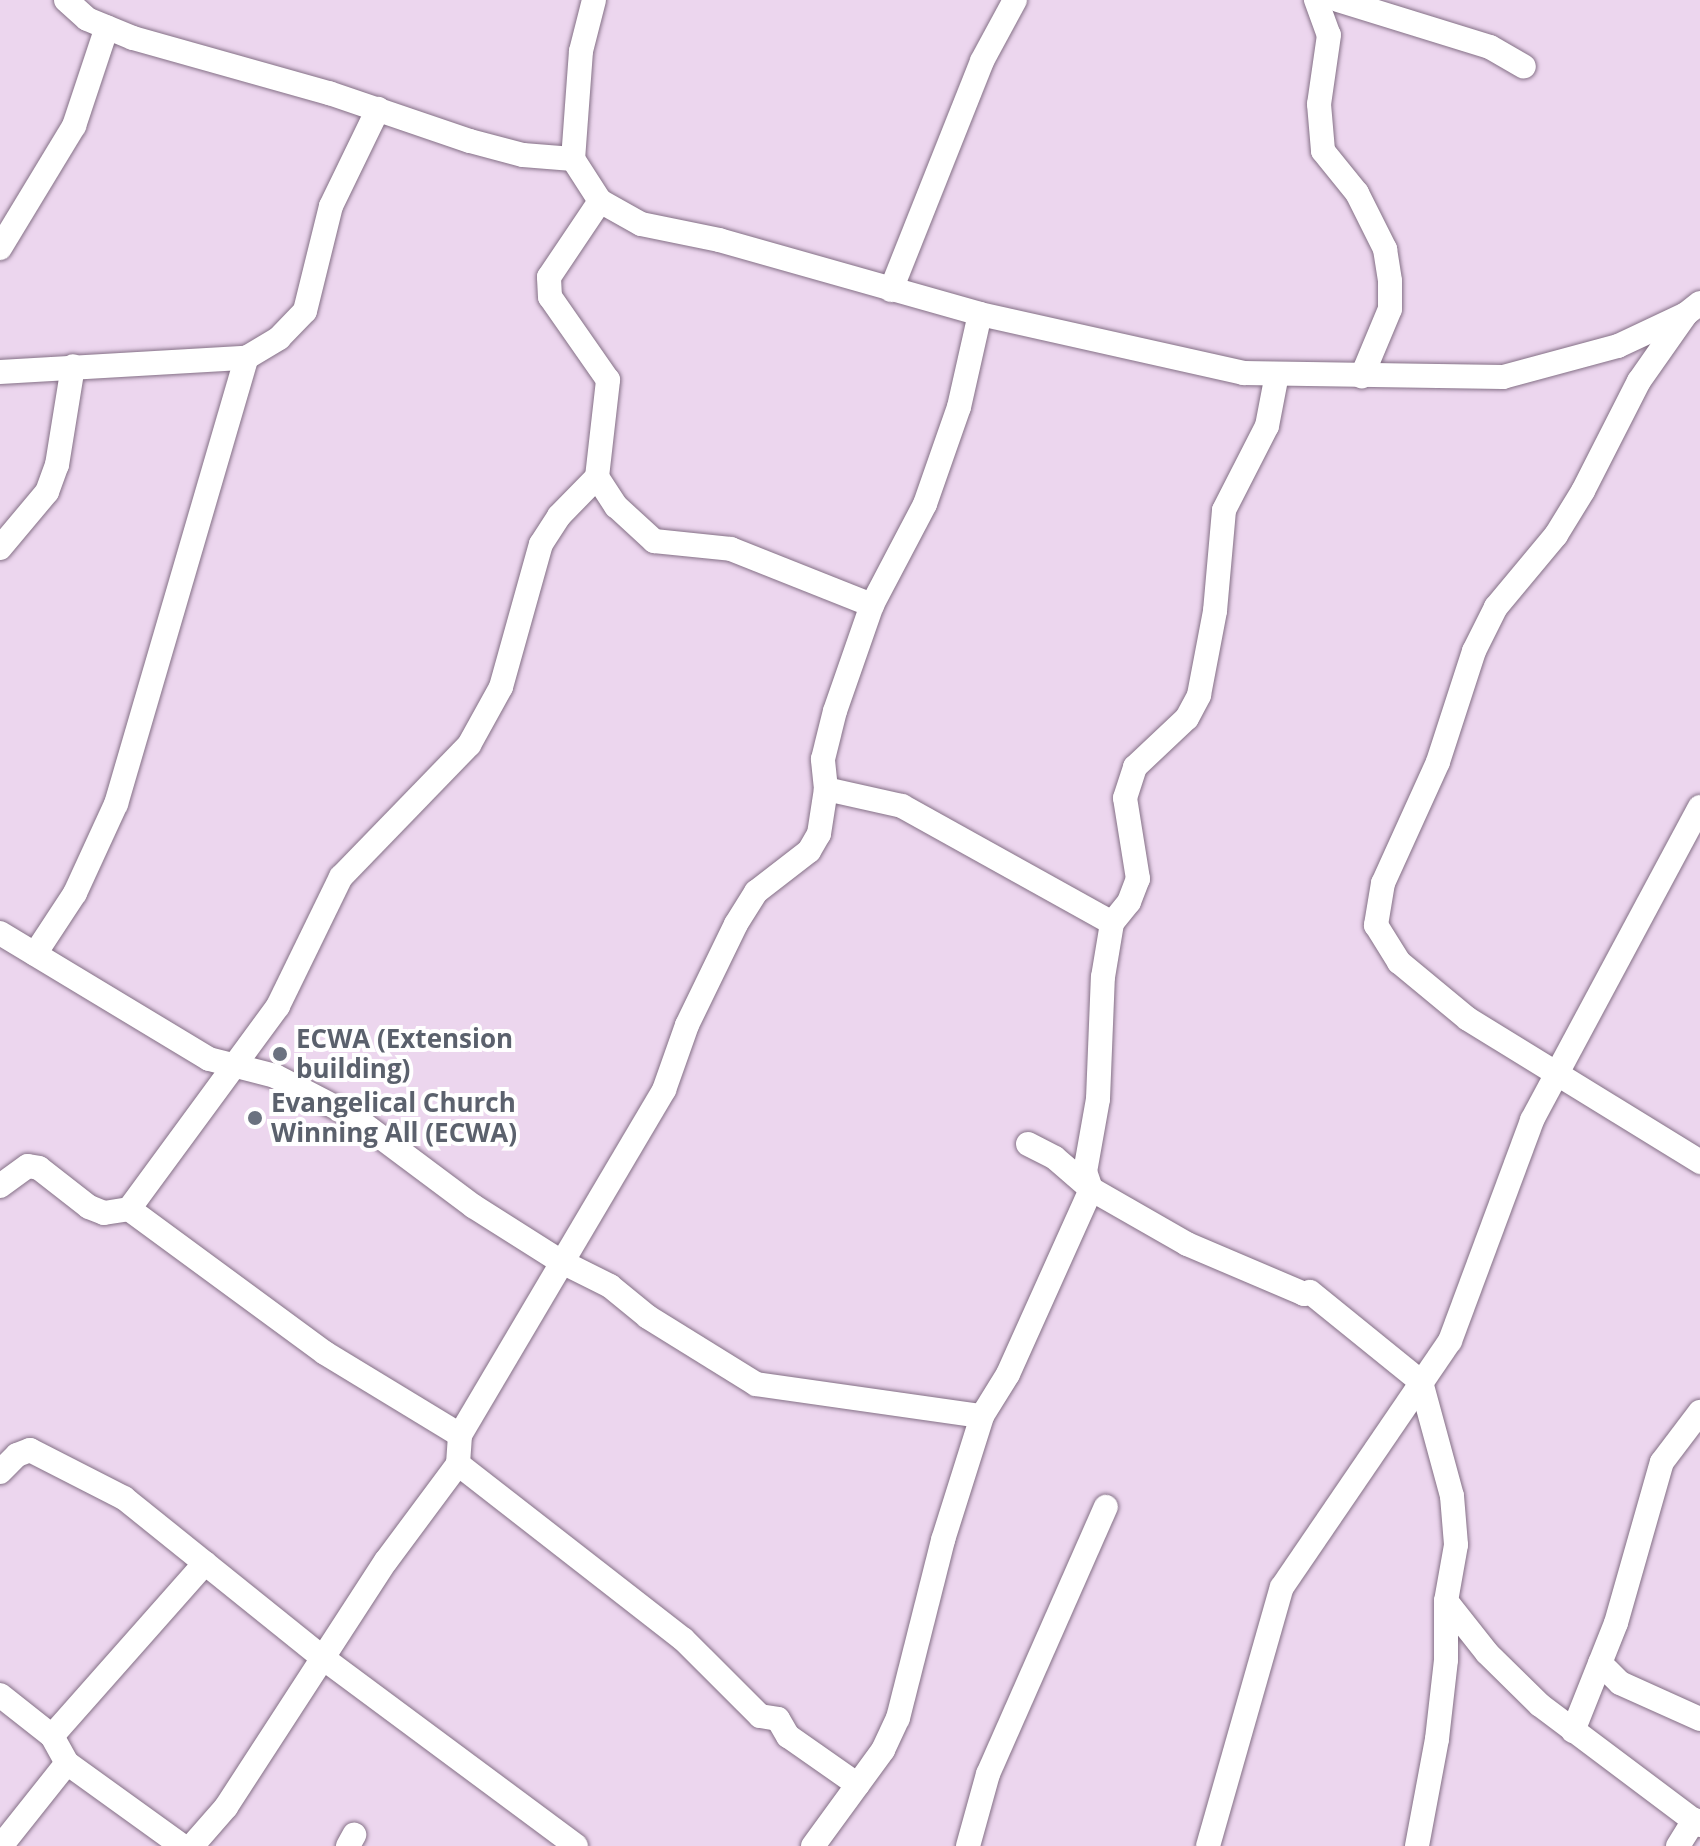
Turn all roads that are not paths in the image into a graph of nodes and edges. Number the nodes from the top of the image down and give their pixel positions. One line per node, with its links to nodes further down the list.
1 (66, 0): 6 (street)
2 (594, 0): 9 (street)
3 (1015, 0): 12 (street)
4 (1316, 0): 19 (street)
5 (1338, 0): 7 (street)
6 (107, 27): 8 (street); 11 (street)
7 (1524, 67)
8 (378, 109): 9 (street); 15 (street)
9 (573, 159): 10 (street)
10 (600, 201): 12 (street); 20 (street)
11 (0, 248)
12 (891, 290): 14 (street)
13 (1693, 308): 19 (street); 29 (street)
14 (980, 314): 18 (street); 22 (street)
15 (246, 358): 16 (street); 27 (street)
16 (73, 366): 17 (street); 21 (street)
17 (0, 372)
18 (1277, 374): 19 (street); 25 (street)
19 (1362, 376)
20 (597, 477): 22 (street); 28 (street)
21 (0, 548)
22 (872, 605): 23 (street)
23 (826, 789): 25 (street); 35 (street)
24 (1700, 807): 29 (street)
25 (1112, 923): 33 (street)
26 (0, 933): 27 (street)
27 (35, 954): 28 (street)
28 (238, 1063): 34 (street); 35 (street)
29 (1561, 1074): 31 (street); 36 (street)
30 (1028, 1144): 33 (street)
31 (1700, 1162)
32 (0, 1186): 34 (street)
33 (1091, 1189): 36 (street); 38 (street)
34 (129, 1209): 39 (street)
35 (560, 1261): 38 (street); 39 (street)
36 (1421, 1382): 44 (street); 60 (street)
37 (1700, 1412): 46 (street)
38 (982, 1416): 52 (street)
39 (460, 1435): 40 (street)
40 (458, 1464): 45 (street); 52 (street)
41 (0, 1472): 43 (street)
42 (1106, 1507): 59 (street)
43 (205, 1563): 45 (street); 50 (street)
44 (1446, 1601): 49 (street); 61 (street)
45 (323, 1658): 56 (street); 57 (street)
46 (1596, 1673): 48 (street); 49 (street)
47 (0, 1695): 50 (street)
48 (1700, 1719)
49 (1573, 1731): 53 (street)
50 (52, 1736): 51 (street)
51 (67, 1763): 54 (street); 55 (street)
52 (858, 1785): 58 (street)
53 (1697, 1823): 62 (street)
54 (1, 1846)
55 (182, 1846)
56 (192, 1846)
57 (576, 1846)
58 (813, 1846)
59 (968, 1846)
60 (1208, 1846)
61 (1417, 1846)
62 (1678, 1846)

